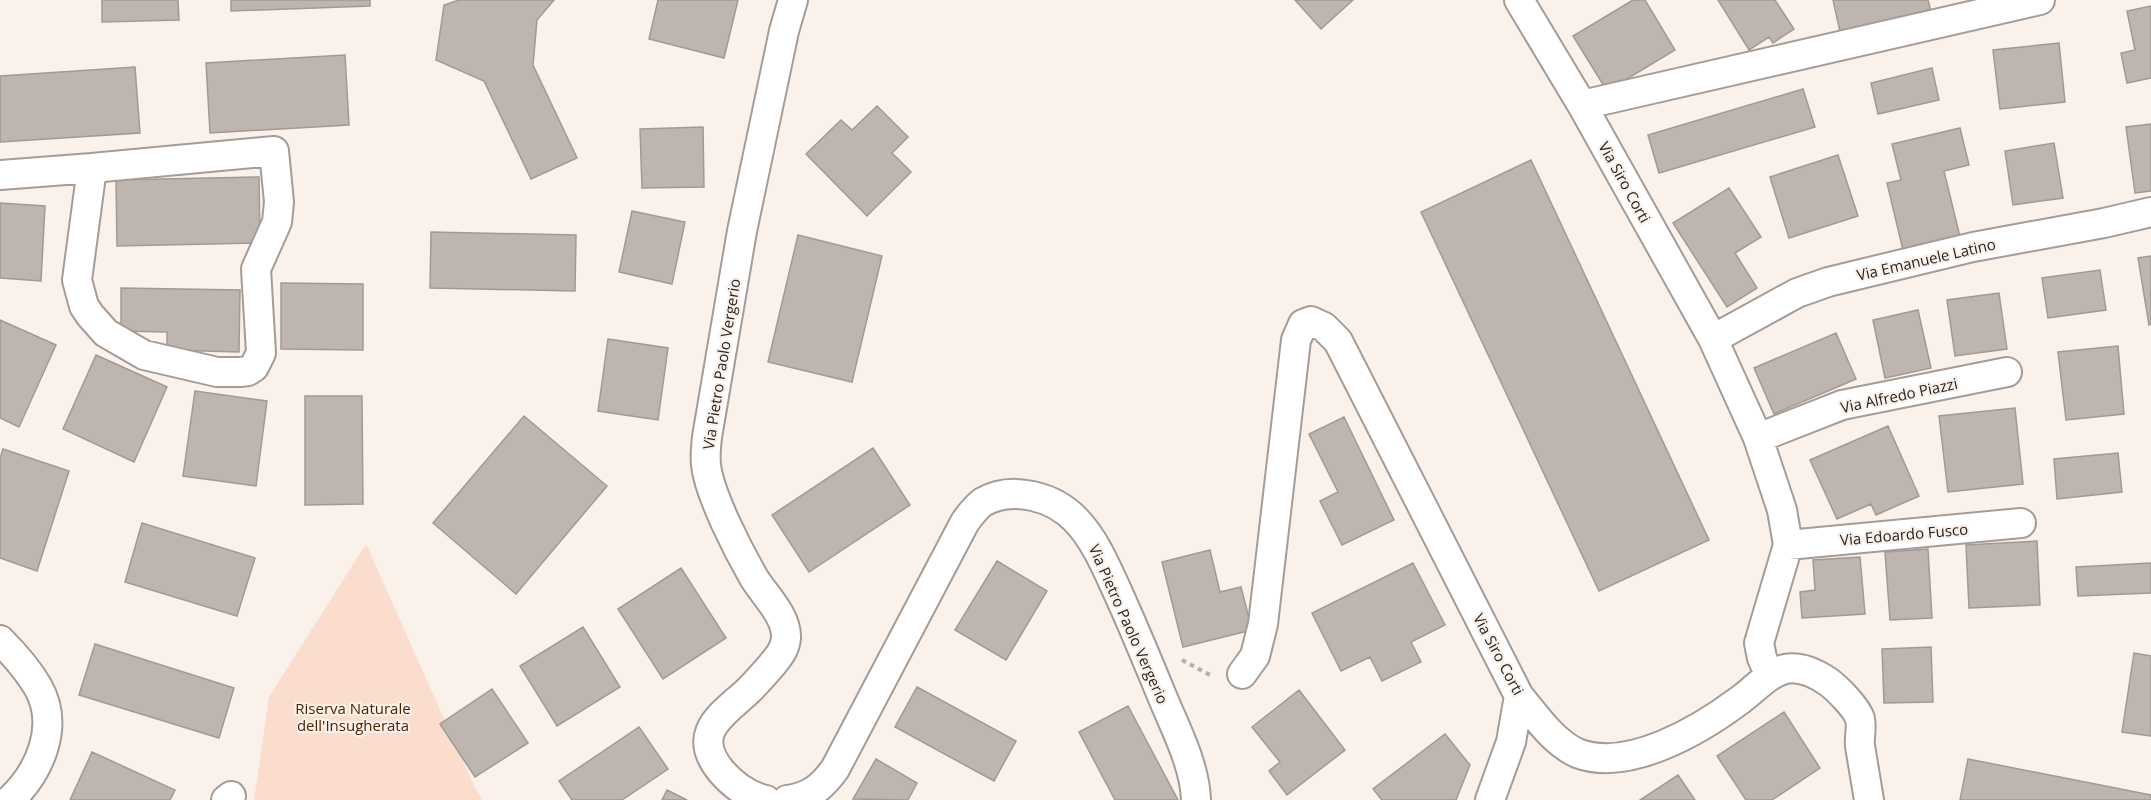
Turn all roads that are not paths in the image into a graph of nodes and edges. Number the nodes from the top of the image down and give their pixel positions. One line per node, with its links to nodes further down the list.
1 (793, 0): 18 (street, Via Pietro Paolo Vergerio)
2 (1519, 0): 4 (street, Via Siro Corti)
3 (2040, 0): 4 (street)
4 (1582, 105): 8 (street, Via Siro Corti)
5 (92, 168): 5 (street); 6 (street)
6 (0, 175)
7 (2151, 212): 8 (street, Via Emanuele Latino)
8 (1713, 339): 10 (street, Via Siro Corti)
9 (2007, 372): 10 (street, Via Alfredo Piazzi)
10 (1758, 438): 12 (street, Via Siro Corti)
11 (2021, 523): 12 (street, Via Edoardo Fusco)
12 (1788, 545): 15 (street, Via Siro Corti)
13 (0, 640): 17 (street)
14 (1242, 674): 16 (street, Via Siro Corti)
15 (1770, 676): 16 (street, Via Siro Corti); 22 (street)
16 (1520, 696): 21 (street)
17 (10, 800)
18 (766, 800)
19 (787, 800): 20 (street, Via Pietro Paolo Vergerio)
20 (1196, 800)
21 (1490, 800)
22 (1869, 800)

